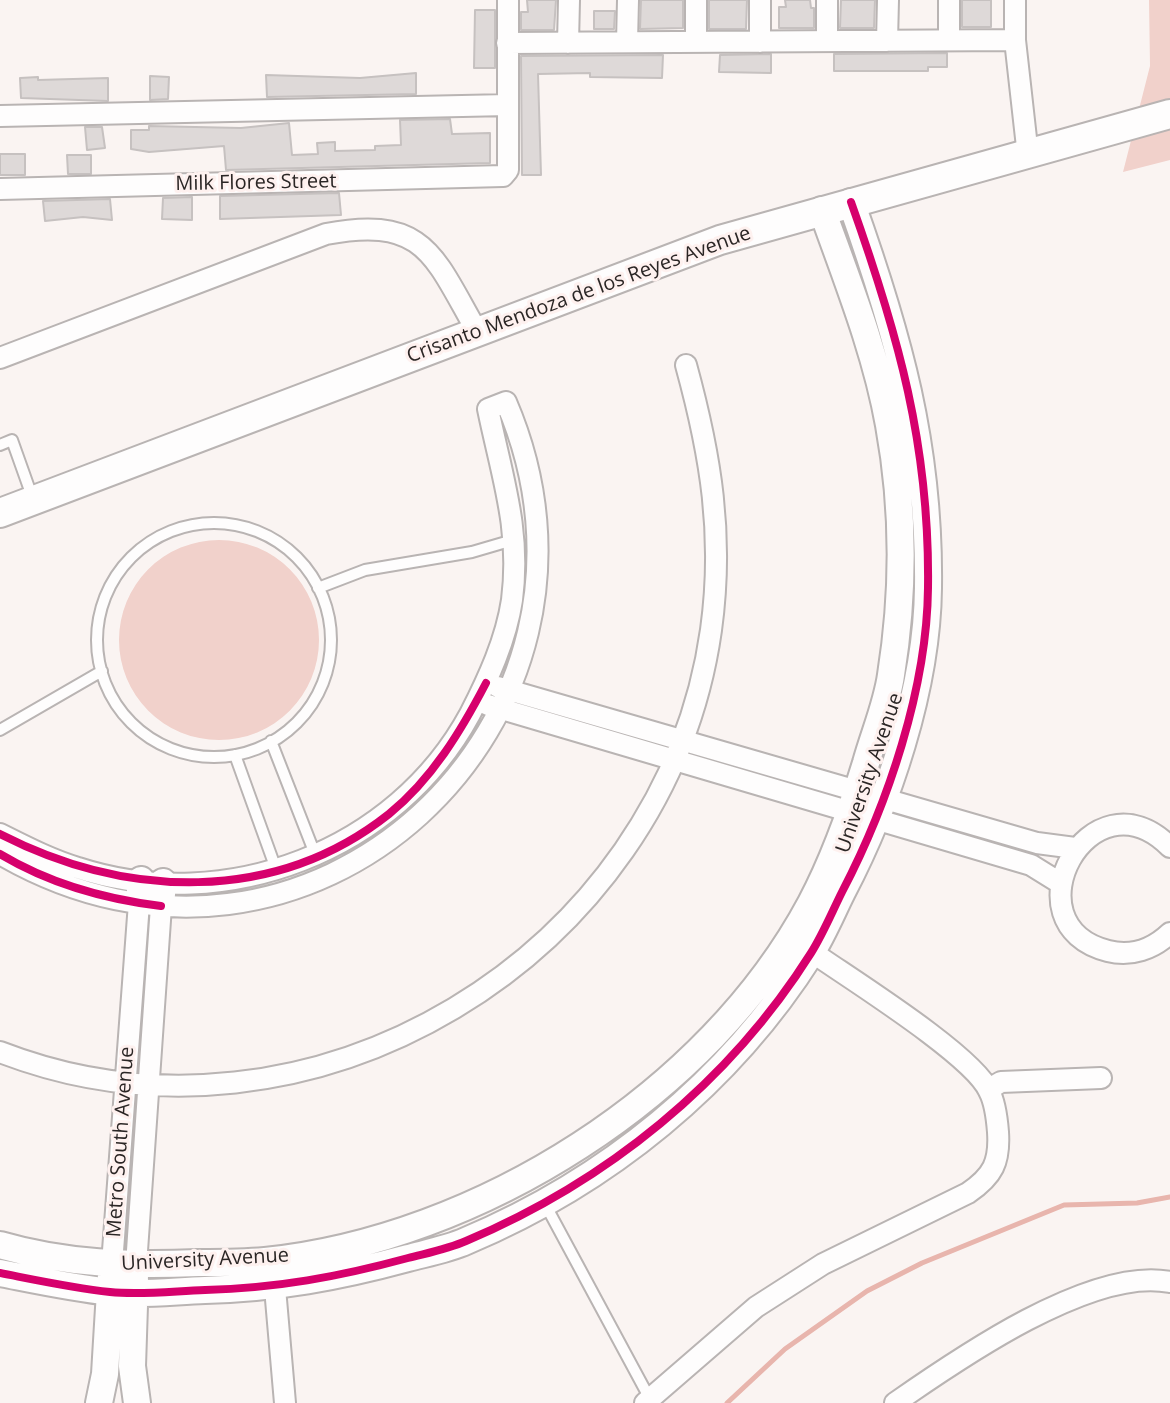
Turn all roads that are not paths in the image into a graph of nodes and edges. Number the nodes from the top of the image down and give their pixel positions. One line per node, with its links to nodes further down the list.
1 (508, 0): 17 (street)
2 (569, 0): 18 (street)
3 (628, 0): 14 (street)
4 (696, 0): 15 (street)
5 (760, 0): 16 (street)
6 (827, 0): 12 (street)
7 (888, 0): 13 (street)
8 (949, 0): 10 (street)
9 (1015, 0): 11 (street)
10 (949, 40): 11 (street); 13 (street)
11 (1015, 40): 22 (street)
12 (827, 41): 13 (street); 16 (street)
13 (887, 41)
14 (627, 42): 15 (street); 18 (street)
15 (696, 42): 16 (street)
16 (760, 42)
17 (507, 43): 18 (street); 19 (street)
18 (568, 43)
19 (508, 105): 21 (street); 23 (street, Milk Flores Street)
20 (1170, 114): 22 (main road, Crisanto Mendoza de los Reyes Avenue)
21 (0, 116)
22 (1028, 156): 24 (main road, Crisanto Mendoza de los Reyes Avenue)
23 (0, 189)
24 (851, 202): 25 (main road, Crisanto Mendoza de los Reyes Avenue); 41 (street, University Avenue)
25 (822, 210): 26 (main road, Crisanto Mendoza de los Reyes Avenue); 41 (street, University Avenue)
26 (478, 333): 27 (street); 30 (main road, Crisanto Mendoza de los Reyes Avenue)
27 (0, 358)
28 (686, 365): 39 (street)
29 (0, 445): 30 (lane)
30 (34, 501): 31 (main road, Crisanto Mendoza de los Reyes Avenue)
31 (0, 513)
32 (515, 539): 33 (lane); 35 (street); 36 (street)
33 (318, 588): 34 (lane); 38 (lane)
34 (102, 671): 37 (lane); 40 (lane)
35 (481, 692): 36 (street); 46 (street)
36 (503, 699): 39 (street); 49 (street)
37 (0, 730)
38 (271, 741): 40 (lane); 46 (lane)
39 (678, 750): 41 (street); 55 (street)
40 (235, 755): 47 (lane)
41 (866, 806): 44 (street); 48 (street); 51 (street, University Avenue); 59 (street, University Avenue)
42 (0, 834): 49 (street)
43 (1170, 847): 44 (street)
44 (1075, 848): 48 (street)
45 (0, 854): 49 (street)
46 (316, 856): 47 (street)
47 (277, 871): 49 (street)
48 (1060, 883): 50 (street)
49 (151, 893): 54 (street, Metro South Avenue); 55 (street, Metro South Avenue)
50 (1170, 933)
51 (812, 952): 56 (street); 57 (street, University Avenue)
52 (0, 1052): 54 (street)
53 (1101, 1078): 56 (street)
54 (126, 1082): 55 (street); 59 (street, Metro South Avenue)
55 (149, 1084): 59 (street, Metro South Avenue)
56 (989, 1089): 64 (street)
57 (544, 1202): 62 (street, University Avenue); 64 (lane)
58 (0, 1245): 59 (street, University Avenue)
59 (124, 1264): 63 (street, Metro South Avenue)
60 (0, 1273): 63 (street, University Avenue)
61 (1170, 1282): 68 (street)
62 (275, 1288): 63 (street, University Avenue); 67 (street)
63 (122, 1292): 65 (street, Metro South Avenue); 66 (street, Metro South Avenue)
64 (647, 1401)
65 (99, 1403)
66 (137, 1403)
67 (285, 1403)
68 (895, 1403)

